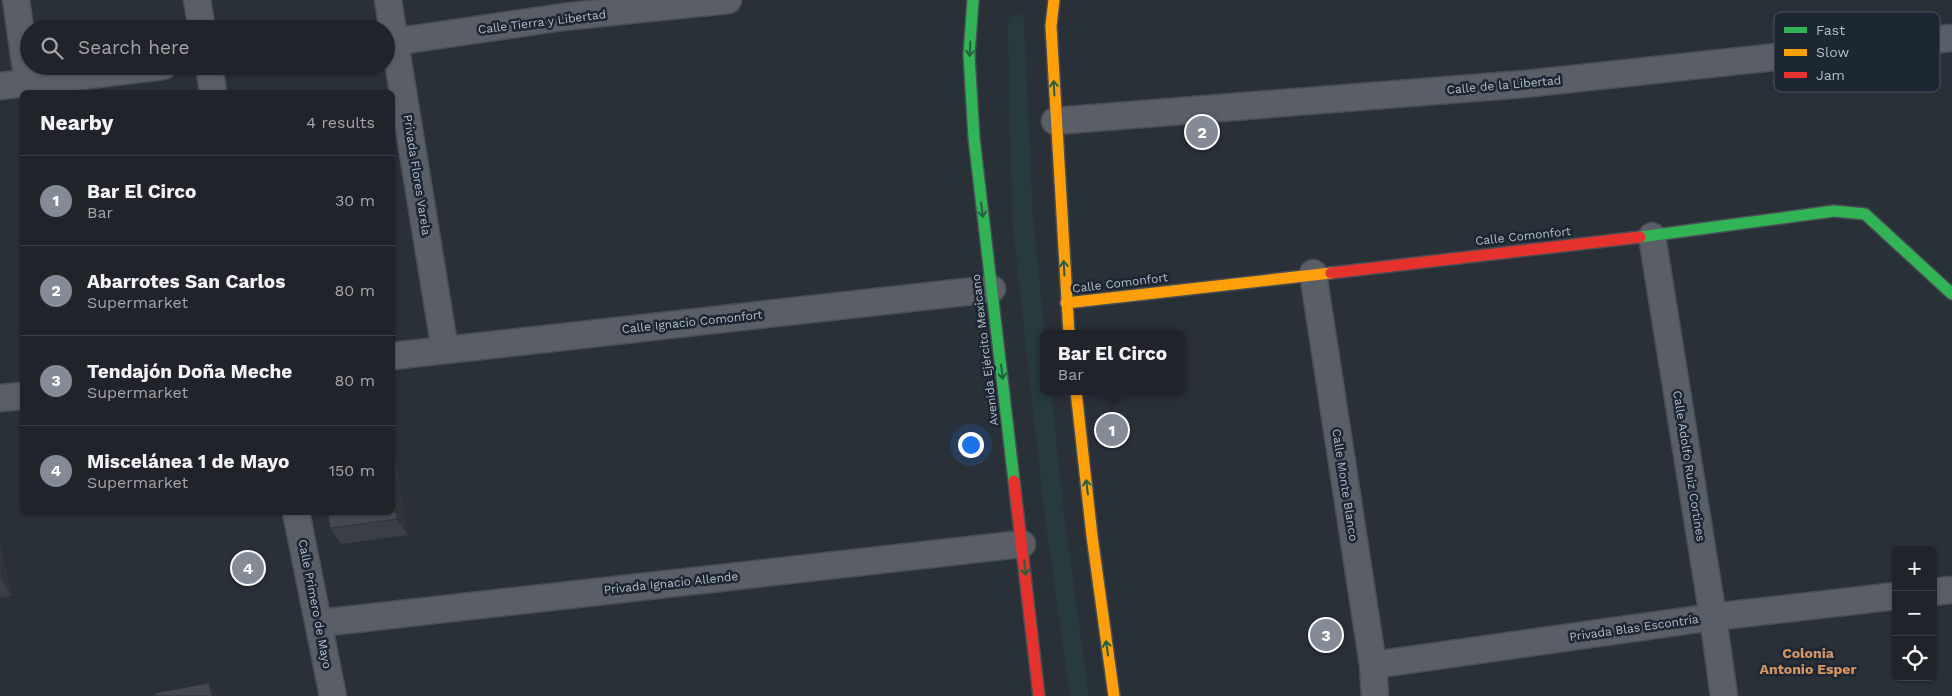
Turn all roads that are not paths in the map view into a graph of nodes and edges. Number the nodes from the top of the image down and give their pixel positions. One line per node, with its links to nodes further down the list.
1 (16, 0): 10 (street)
2 (197, 0): 8 (street)
3 (388, 0): 9 (street, Privada Flores Varela)
4 (728, 0): 7 (street, Calle Tierra y Libertad)
5 (973, 0): 23 (main road, Avenida Ejército Mexicano, one-way to 23)
6 (1054, 0): 20 (main road, one-way to 6)
7 (562, 9): 11 (street, Calle Tierra y Libertad)
8 (200, 20)
9 (389, 20)
10 (20, 28)
11 (395, 41)
12 (1774, 57): 20 (street, Calle de la Libertad)
13 (395, 65): 27 (street, Privada Flores Varela)
14 (27, 75): 17 (street)
15 (92, 75): 17 (street)
16 (210, 75): 19 (street)
17 (28, 83): 18 (street)
18 (0, 86)
19 (213, 90)
20 (1055, 121): 25 (main road, one-way to 20)
21 (1652, 236): 22 (main road, Calle Comonfort); 24 (main road, Calle Comonfort); 37 (street, Calle Adolfo Ruiz Cortines)
22 (1313, 273): 25 (main road, Calle Comonfort); 39 (street, Calle Monte Blanco)
23 (992, 289): 27 (street, Calle Ignacio Comonfort); 33 (main road, Avenida Ejército Mexicano, one-way to 33)
24 (1952, 294)
25 (1066, 303): 26 (main road)
26 (1069, 330)
27 (445, 350): 28 (street, Calle Ignacio Comonfort)
28 (395, 356)
29 (1076, 395): 42 (main road, one-way to 29)
30 (20, 396): 31 (street)
31 (0, 398)
32 (297, 515): 38 (street, Calle Primero de Mayo)
33 (1022, 544): 38 (street, Privada Ignacio Allende); 41 (main road, Avenida Ejército Mexicano, one-way to 41)
34 (1952, 590): 35 (street)
35 (1937, 592)
36 (1892, 596): 37 (street, Privada Blas Escontría)
37 (1713, 617): 39 (street, Privada Blas Escontría); 44 (street, Calle Adolfo Ruiz Cortines)
38 (320, 623): 40 (street, Calle Primero de Mayo)
39 (1373, 666): 43 (street, Calle Monte Blanco)
40 (333, 696)
41 (1039, 696)
42 (1114, 696)
43 (1375, 696)
44 (1724, 696)

